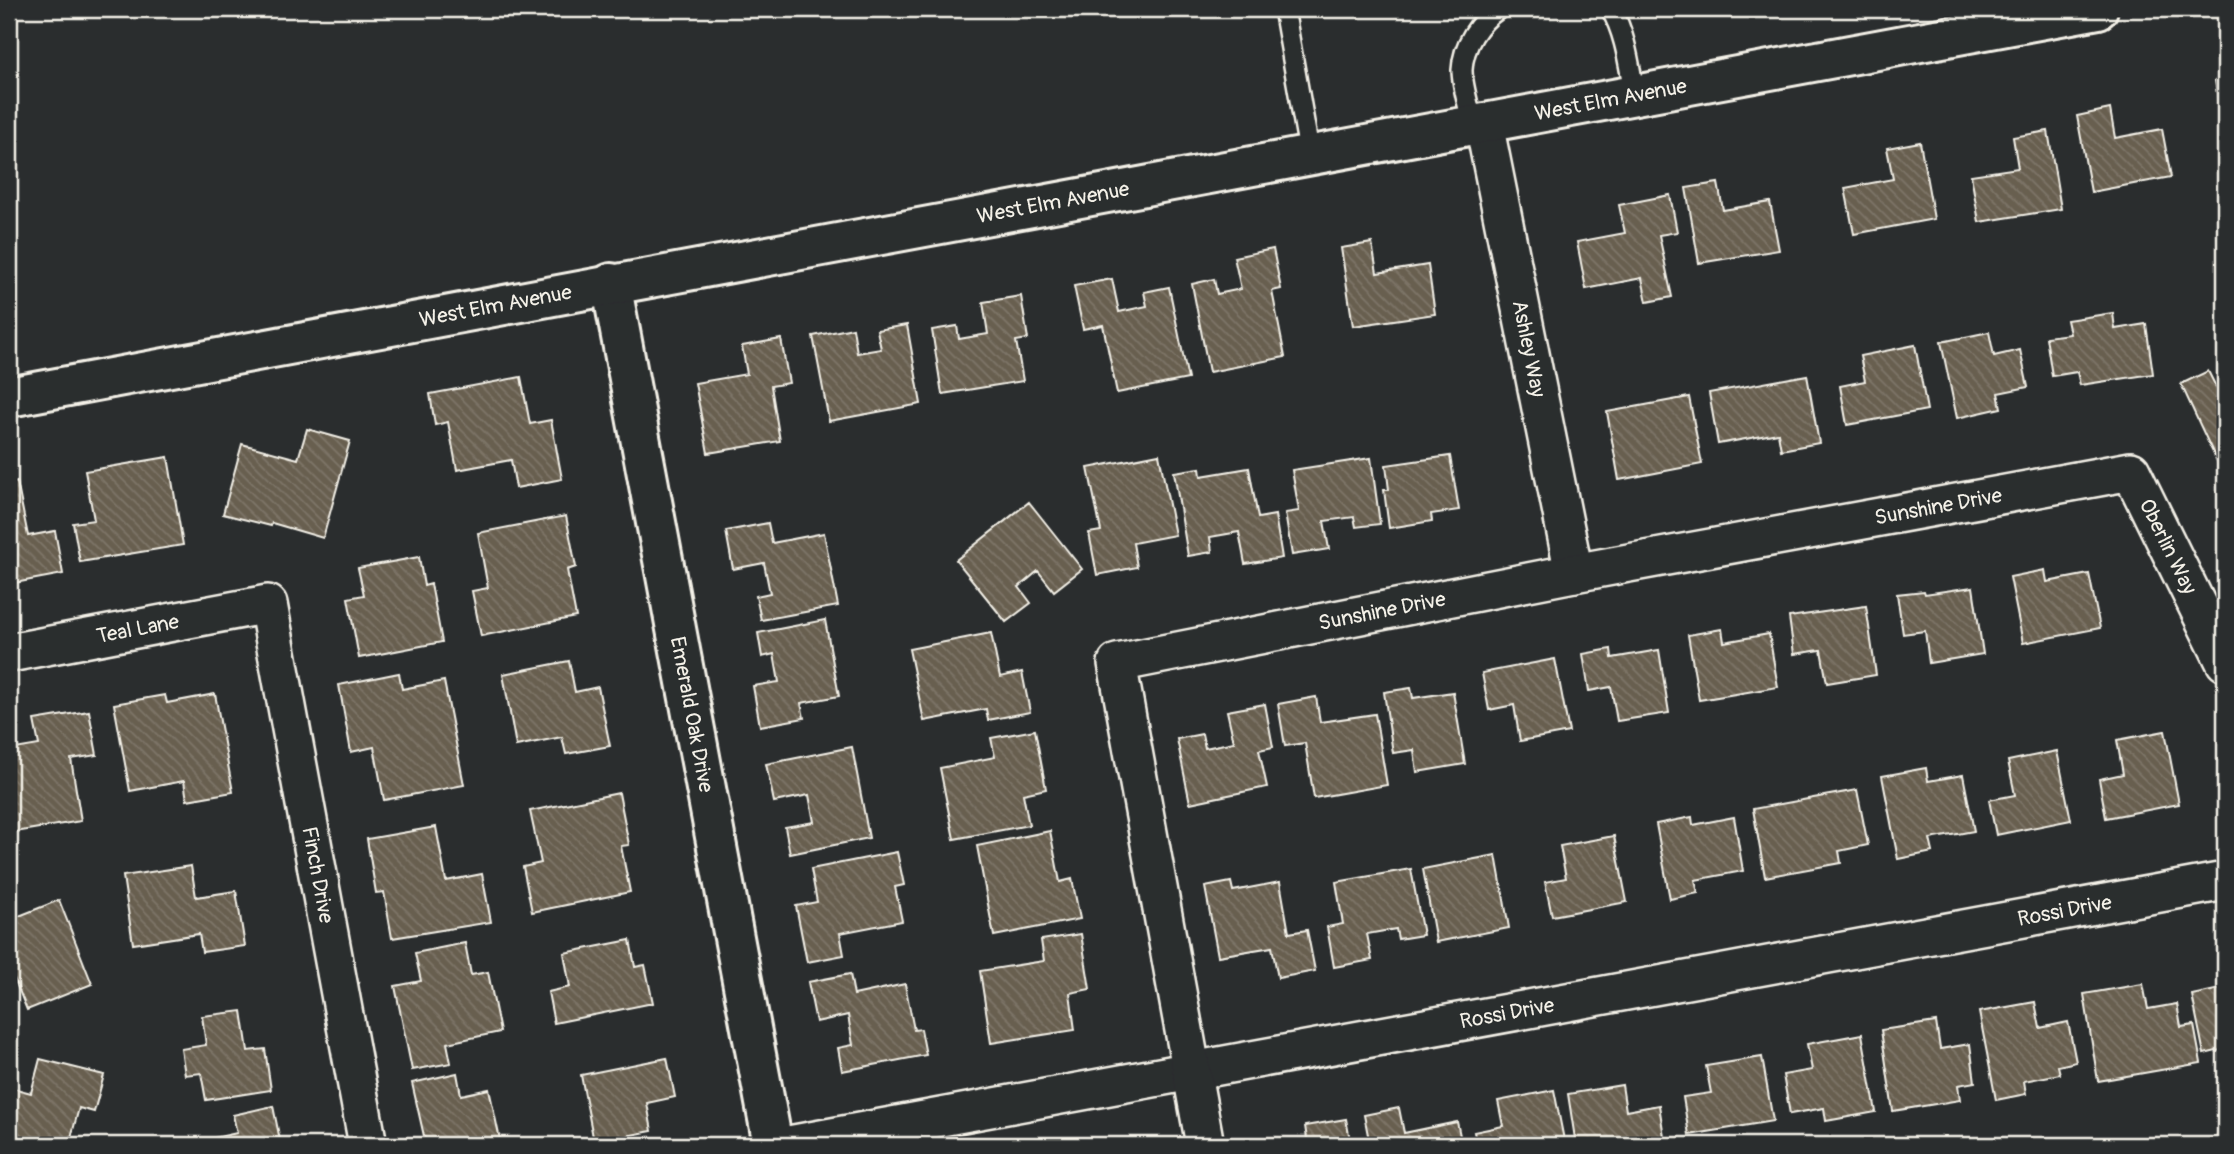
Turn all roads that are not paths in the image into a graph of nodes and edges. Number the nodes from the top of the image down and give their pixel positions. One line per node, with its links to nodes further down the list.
1 (1284, 9): 7 (lane)
2 (1498, 9): 6 (lane)
3 (1611, 9): 5 (lane)
4 (2098, 9): 5 (street, West Elm Avenue)
5 (1635, 96): 6 (street, West Elm Avenue)
6 (1479, 125): 7 (street, West Elm Avenue); 11 (street, Ashley Way)
7 (1310, 156): 8 (street, West Elm Avenue)
8 (611, 283): 9 (street, West Elm Avenue); 18 (street, Emerald Oak Drive)
9 (9, 397)
10 (2131, 471): 11 (street, Sunshine Drive); 14 (street, Oberlin Way)
11 (1574, 573): 16 (street, Sunshine Drive)
12 (268, 604): 13 (street, Teal Lane); 17 (street, Finch Drive)
13 (9, 653)
14 (2225, 662)
15 (2225, 881): 16 (street, Rossi Drive)
16 (1192, 1072): 19 (street, Rossi Drive); 20 (street, Sunshine Drive)
17 (368, 1145)
18 (773, 1145)
19 (789, 1145)
20 (1205, 1145)

